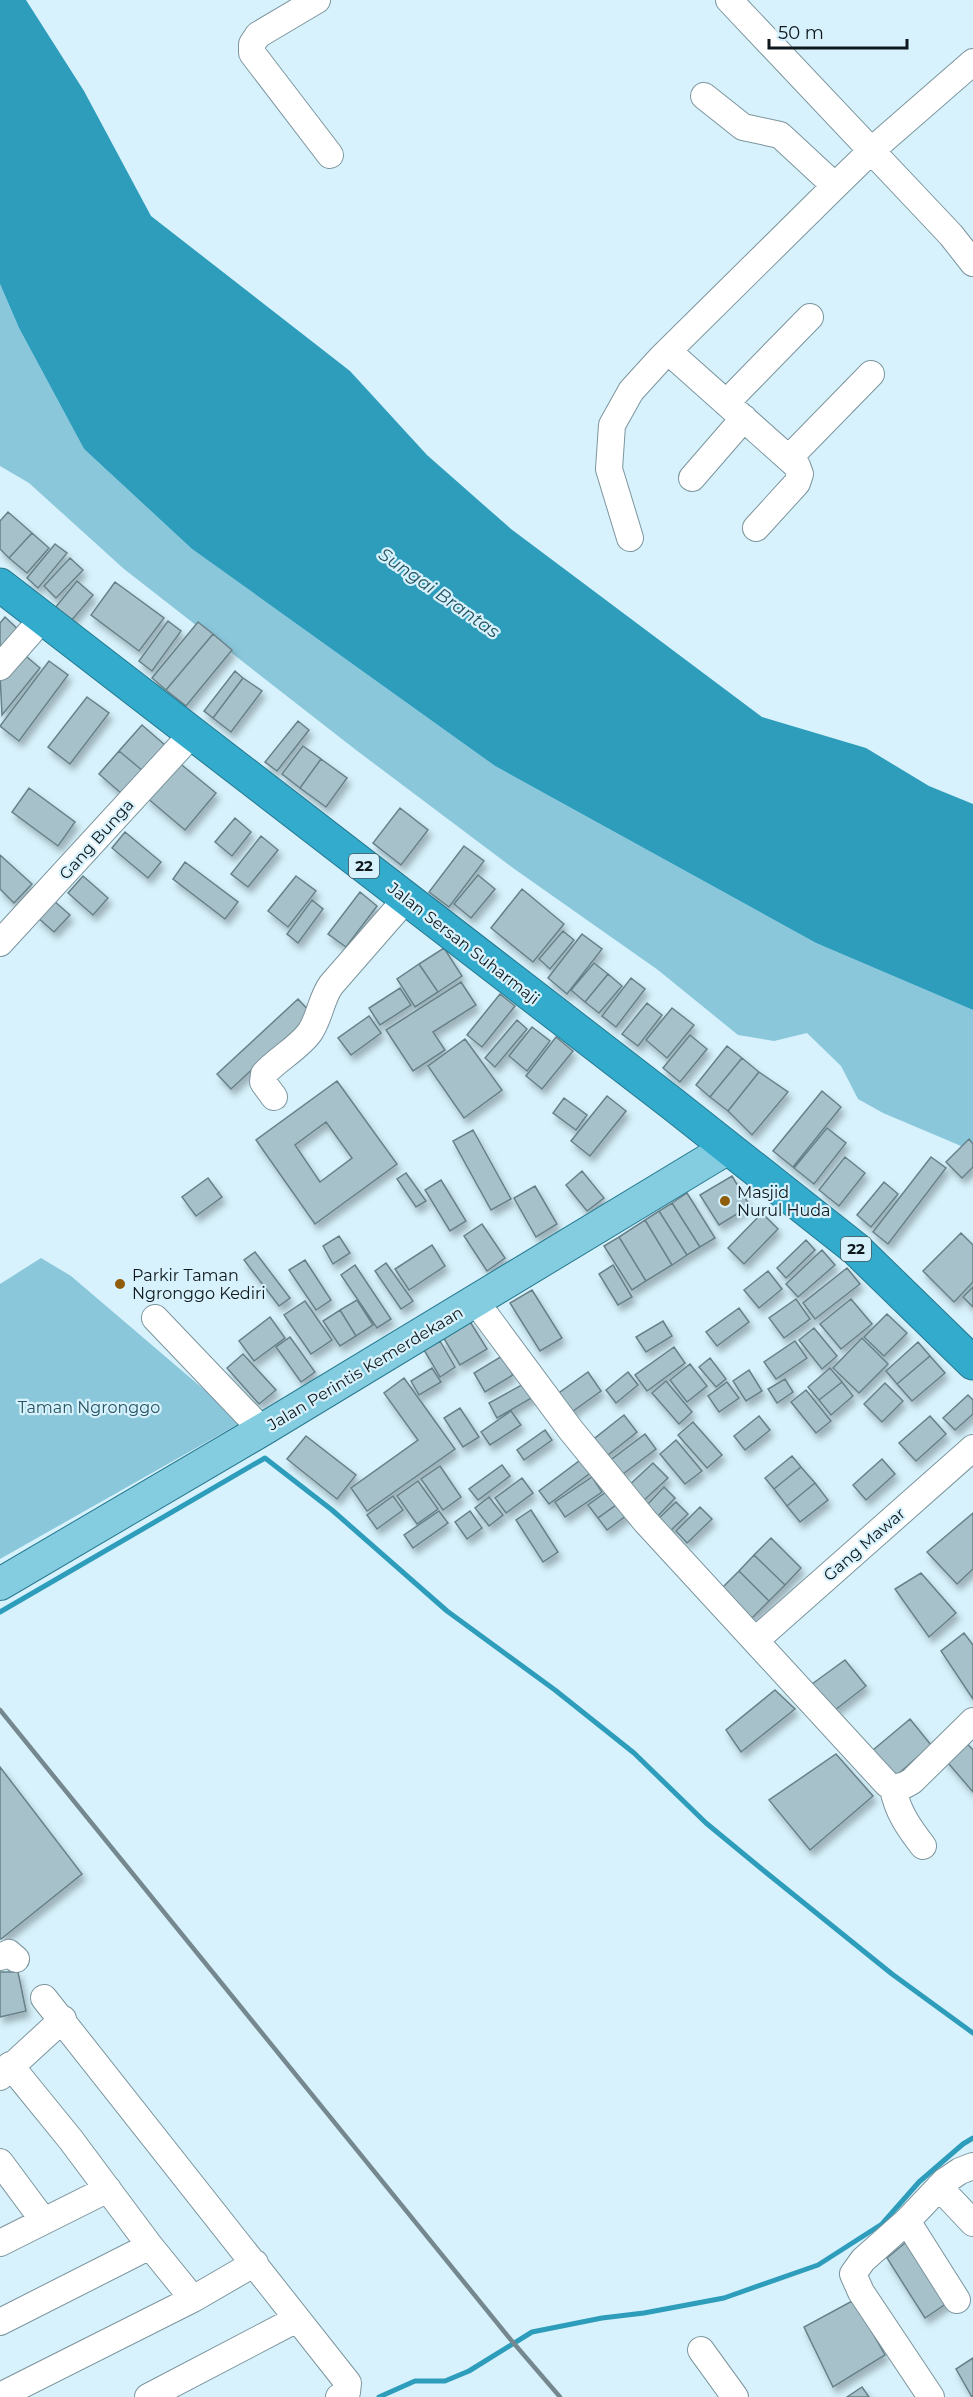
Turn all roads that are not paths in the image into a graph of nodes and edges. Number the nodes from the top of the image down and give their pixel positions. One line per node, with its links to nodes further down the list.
1 (317, 0): 6 (street)
2 (729, 0): 5 (street)
3 (973, 63): 5 (street)
4 (704, 96): 7 (street)
5 (872, 150): 7 (street); 8 (street)
6 (330, 155)
7 (835, 186): 10 (street)
8 (973, 263)
9 (810, 317): 12 (street)
10 (668, 351): 12 (street); 16 (street)
11 (871, 374): 13 (street)
12 (735, 411): 13 (street); 14 (street)
13 (789, 458): 15 (street)
14 (692, 478)
15 (756, 528)
16 (630, 538)
17 (0, 585): 18 (highway, Jalan Sersan Suharmaji / 22)
18 (43, 618): 19 (street); 20 (highway, Jalan Sersan Suharmaji / 22)
19 (0, 667)
20 (192, 734): 21 (highway, Jalan Sersan Suharmaji / 22); 22 (street, Gang Bunga)
21 (406, 899): 23 (street); 24 (highway, Jalan Sersan Suharmaji / 22)
22 (0, 944)
23 (274, 1097)
24 (728, 1148): 25 (main road, Jalan Perintis Kemerdekaan); 27 (highway, 22)
25 (476, 1302): 28 (main road, Jalan Perintis Kemerdekaan); 31 (street)
26 (155, 1318): 28 (street)
27 (973, 1363)
28 (262, 1430): 30 (main road, Jalan Perintis Kemerdekaan)
29 (973, 1448): 31 (street, Gang Mawar)
30 (0, 1584)
31 (756, 1640): 33 (street)
32 (973, 1721): 33 (street)
33 (893, 1788): 34 (street)
34 (923, 1846)
35 (44, 1998): 36 (street)
36 (63, 2019): 37 (street); 47 (street)
37 (5, 2071): 41 (street)
38 (0, 2162): 42 (street)
39 (973, 2166): 40 (street)
40 (939, 2187): 43 (street); 44 (street)
41 (108, 2189): 42 (street); 46 (street)
42 (43, 2220): 45 (street)
43 (907, 2221): 49 (street); 57 (street)
44 (973, 2223)
45 (0, 2243)
46 (150, 2246): 48 (street); 51 (street)
47 (255, 2263): 48 (street); 50 (street)
48 (193, 2299): 53 (street)
49 (957, 2300)
50 (297, 2319): 54 (street); 55 (street)
51 (0, 2322)
52 (701, 2350): 56 (street)
53 (0, 2396)
54 (148, 2397)
55 (339, 2397)
56 (735, 2397)
57 (931, 2397)

